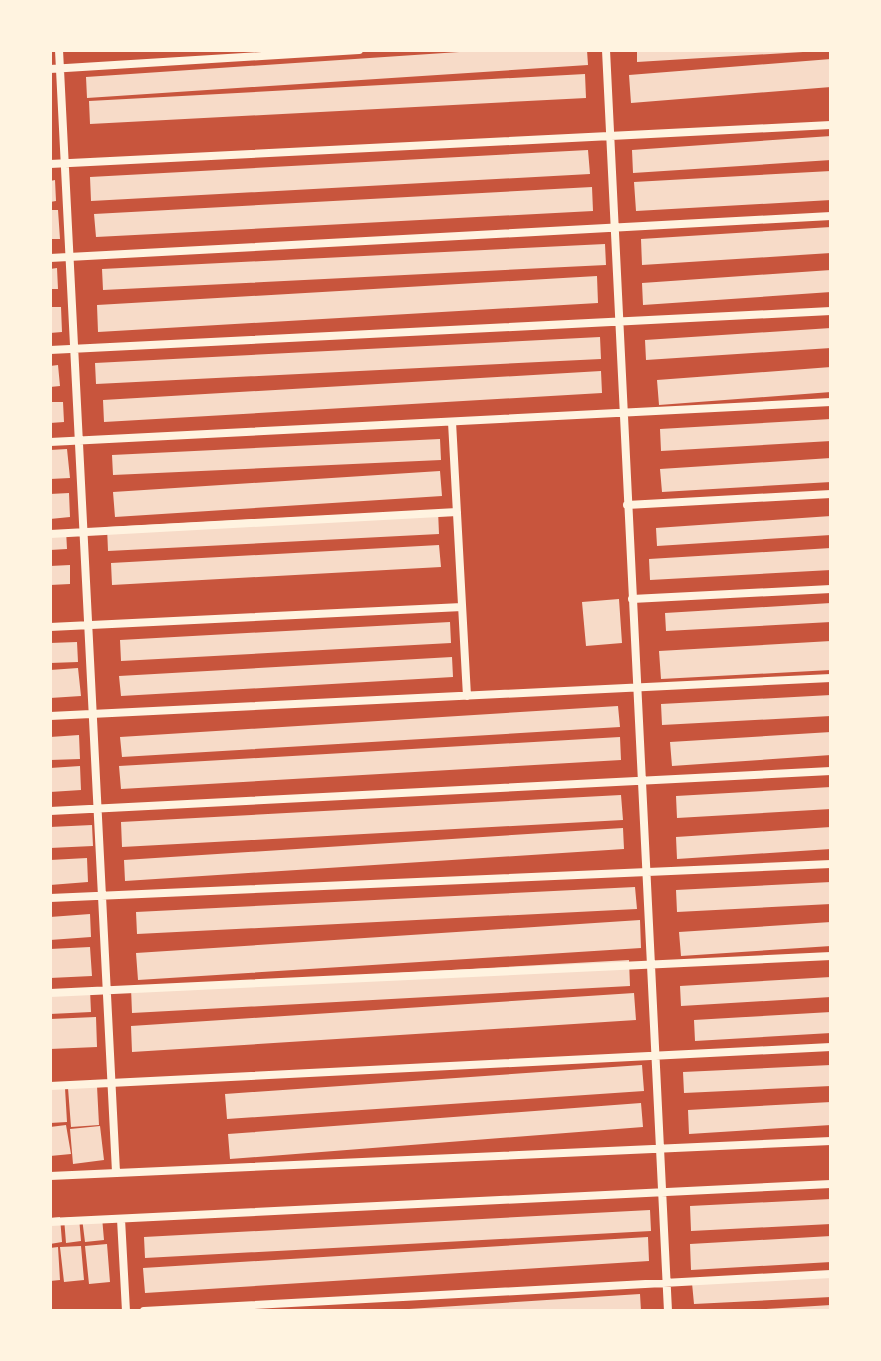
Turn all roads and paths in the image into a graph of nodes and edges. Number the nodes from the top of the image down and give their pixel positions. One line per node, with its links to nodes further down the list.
1 (59, 50): 4 (street)
2 (359, 50): 4 (street)
3 (606, 50): 7 (street)
4 (60, 68): 5 (street); 9 (street)
5 (50, 69)
6 (831, 125): 7 (street)
7 (609, 136): 9 (street); 11 (street)
8 (50, 164): 9 (street)
9 (65, 164): 12 (street)
10 (831, 216): 11 (street)
11 (613, 228): 12 (street); 15 (street)
12 (70, 257): 13 (street); 16 (street)
13 (50, 258)
14 (831, 311): 15 (street)
15 (618, 322): 16 (street); 19 (street)
16 (75, 349): 17 (street); 21 (street)
17 (50, 350)
18 (831, 402): 19 (street)
19 (623, 413): 20 (street); 24 (street)
20 (452, 422): 21 (street); 25 (street)
21 (79, 441): 22 (street); 26 (street)
22 (50, 442)
23 (831, 494): 24 (street)
24 (627, 505): 29 (street)
25 (457, 512): 26 (street); 30 (street)
26 (84, 532): 27 (street); 31 (street)
27 (50, 534)
28 (831, 589): 29 (street)
29 (632, 599): 34 (street)
30 (462, 607): 31 (street); 35 (street)
31 (89, 625): 32 (street); 36 (street)
32 (50, 627)
33 (831, 678): 34 (street)
34 (637, 687): 35 (street); 39 (street)
35 (467, 696): 36 (street)
36 (93, 714): 37 (street); 40 (street)
37 (50, 716)
38 (831, 771): 39 (street)
39 (641, 780): 40 (street); 43 (street)
40 (98, 808): 41 (street); 44 (street)
41 (50, 811)
42 (831, 864): 43 (street)
43 (646, 872): 44 (street); 47 (street)
44 (102, 896): 45 (street); 48 (street)
45 (50, 898)
46 (831, 956): 47 (street)
47 (651, 965): 48 (street); 51 (street)
48 (107, 990): 49 (street); 52 (street)
49 (50, 993)
50 (831, 1047): 51 (street)
51 (655, 1055): 52 (street); 55 (street)
52 (112, 1083): 53 (street); 56 (street)
53 (50, 1086)
54 (831, 1141): 55 (street)
55 (660, 1149): 56 (street); 59 (street)
56 (116, 1172): 57 (street)
57 (50, 1176)
58 (831, 1184): 59 (street)
59 (662, 1192): 60 (street); 63 (street)
60 (121, 1219): 61 (street); 64 (street)
61 (50, 1222)
62 (831, 1274): 63 (street)
63 (666, 1283): 65 (street); 66 (street)
64 (126, 1311)
65 (144, 1311)
66 (668, 1311)

